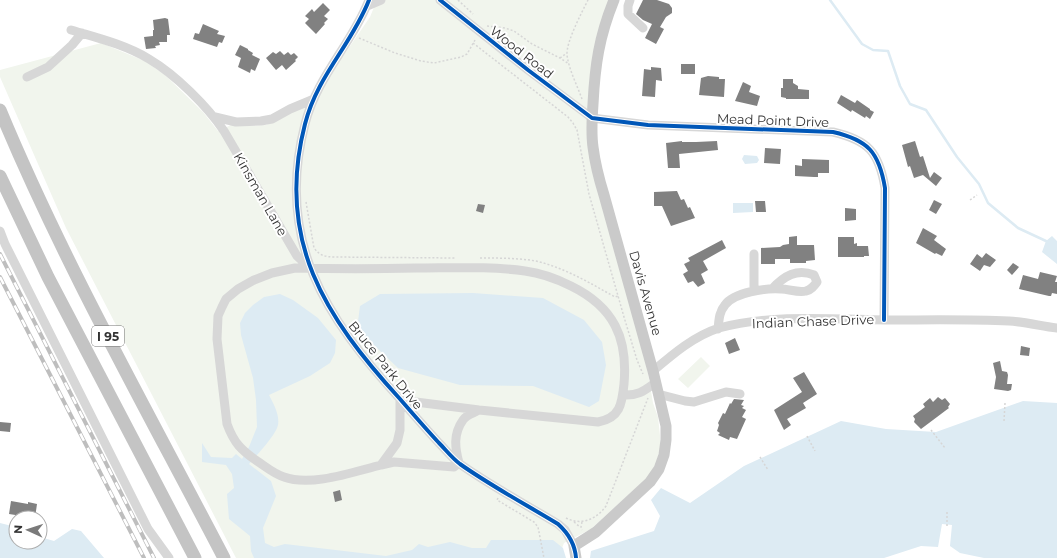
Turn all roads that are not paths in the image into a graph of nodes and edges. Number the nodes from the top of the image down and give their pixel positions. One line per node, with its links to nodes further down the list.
1 (381, 0): 5 (street)
2 (440, 0): 13 (street, Wood Road)
3 (614, 0): 13 (main road, Davis Avenue)
4 (630, 0): 6 (street)
5 (368, 3): 10 (street, Bruce Park Drive)
6 (643, 28)
7 (71, 30): 8 (street, Kinsman Lane)
8 (82, 33): 9 (street); 12 (street, Kinsman Lane)
9 (27, 77)
10 (314, 99): 12 (street); 17 (street, Bruce Park Drive)
11 (0, 110): 35 (highway, I 95)
12 (215, 117): 17 (street, Kinsman Lane)
13 (592, 118): 20 (street, Mead Point Drive); 23 (main road, Davis Avenue)
14 (0, 176): 34 (highway, I 95)
15 (0, 230): 33 (street)
16 (754, 254): 19 (street)
17 (311, 269): 27 (street); 28 (street, Bruce Park Drive); 31 (street)
18 (772, 289): 19 (street)
19 (754, 292): 21 (street)
20 (884, 320): 21 (street, Indian Chase Drive); 22 (street, Indian Chase Drive)
21 (718, 328): 23 (street, Indian Chase Drive)
22 (1057, 328)
23 (653, 371): 24 (main road, Davis Avenue)
24 (652, 385): 25 (main road, Davis Avenue); 27 (street)
25 (658, 394): 26 (street); 32 (main road, Davis Avenue)
26 (740, 394)
27 (623, 396): 29 (street)
28 (400, 400): 29 (street); 30 (street, Bruce Park Drive); 31 (street)
29 (479, 410): 30 (street)
30 (459, 463): 31 (street); 32 (street, Bruce Park Drive)
31 (381, 465)
32 (575, 553)
33 (168, 558)
34 (195, 558)
35 (224, 558)

